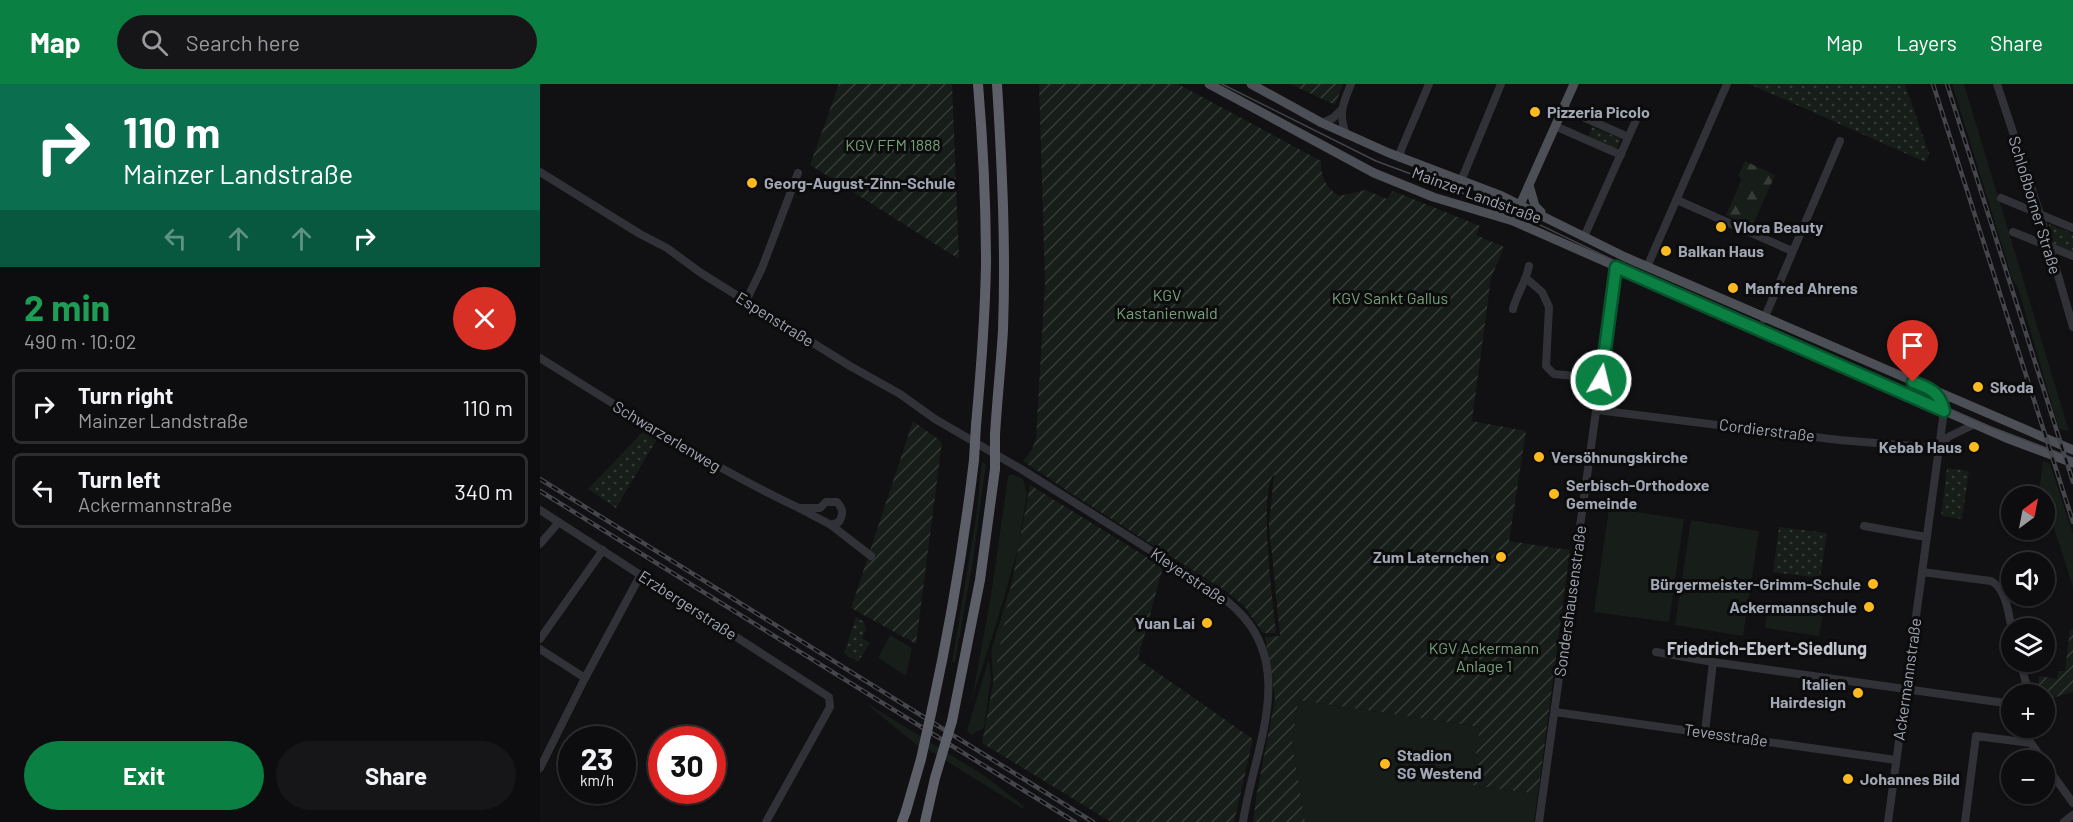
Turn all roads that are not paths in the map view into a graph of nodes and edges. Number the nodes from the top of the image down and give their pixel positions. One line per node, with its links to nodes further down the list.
1 (978, 84): 86 (highway, bridge)
2 (997, 84): 87 (highway, bridge)
3 (1209, 84): 29 (main road, Mainzer Landstraße)
4 (1251, 84): 14 (main road, Mainzer Landstraße)
5 (1351, 84): 12 (street)
6 (1429, 84): 20 (street)
7 (1502, 84): 23 (street)
8 (1574, 84): 11 (main road)
9 (1727, 84): 26 (street)
10 (1997, 84): 28 (street, Schloßborner Straße)
11 (1563, 108): 15 (main road); 17 (street)
12 (1341, 110): 14 (street); 16 (street)
13 (1640, 111): 17 (street)
14 (1322, 123): 16 (main road, Mainzer Landstraße)
15 (1556, 126): 19 (street); 24 (main road)
16 (1346, 134): 20 (main road, Mainzer Landstraße)
17 (1628, 137): 19 (street)
18 (1840, 141): 36 (street)
19 (1621, 155): 34 (street)
20 (1400, 158): 23 (main road, Mainzer Landstraße)
21 (540, 172): 42 (street, Espenstraße)
22 (798, 173): 42 (street)
23 (1461, 181): 27 (main road, Mainzer Landstraße)
24 (1529, 185): 27 (main road); 30 (main road)
25 (2001, 198): 28 (street)
26 (1677, 200): 36 (street); 40 (street)
27 (1521, 205): 29 (main road); 30 (main road, Mainzer Landstraße); 32 (main road)
28 (2040, 214): 31 (street); 35 (street, Schloßborner Straße)
29 (1493, 215): 32 (main road, Mainzer Landstraße)
30 (1548, 218): 34 (main road, Mainzer Landstraße)
31 (2073, 228)
32 (1535, 231): 39 (main road, Mainzer Landstraße)
33 (2013, 232): 35 (street)
34 (1584, 237): 40 (main road, Mainzer Landstraße)
35 (2048, 246): 37 (street); 45 (street, Schloßborner Straße)
36 (1792, 251): 44 (street)
37 (2073, 256)
38 (1529, 266): 41 (street)
39 (1616, 267): 47 (street, Sondershausenstraße); 51 (main road, Mainzer Landstraße)
40 (1647, 267): 44 (main road, Mainzer Landstraße)
41 (1527, 279): 43 (street); 47 (street)
42 (746, 301): 55 (street, Espenstraße)
43 (1513, 309)
44 (1764, 319): 48 (main road, Mainzer Landstraße)
45 (2073, 327)
46 (540, 358): 57 (street, Schwarzerlenweg)
47 (1601, 380): 50 (street, Sondershausenstraße)
48 (1932, 389): 49 (main road, Mainzer Landstraße); 51 (street)
49 (1960, 401): 51 (street); 54 (main road, Mainzer Landstraße)
50 (1597, 410): 53 (street, Cordierstraße); 77 (street, Sondershausenstraße)
51 (1944, 411): 52 (main road, Mainzer Landstraße); 53 (street, Ackermannstraße)
52 (1975, 424): 53 (street); 56 (main road, Mainzer Landstraße)
53 (1938, 448): 63 (street, Ackermannstraße)
54 (2073, 450)
55 (1010, 463): 88 (street, Kleyerstraße)
56 (2073, 463)
57 (798, 508): 58 (street, Schwarzerlenweg); 61 (street, Schwarzerlenweg)
58 (820, 508): 61 (street); 61 (street, Schwarzerlenweg)
59 (540, 510): 60 (street, Erzbergerstraße)
60 (559, 522): 64 (street); 65 (street, Erzbergerstraße)
61 (827, 523): 66 (street, Schwarzerlenweg)
62 (1864, 526): 63 (street)
63 (1926, 537): 67 (street, Ackermannstraße)
64 (540, 544)
65 (603, 550): 68 (street, Erzbergerstraße); 70 (street)
66 (871, 556)
67 (1922, 572): 69 (street); 75 (street, Ackermannstraße)
68 (641, 574): 74 (street); 85 (street, Erzbergerstraße)
69 (2009, 618)
70 (540, 639)
71 (540, 649): 74 (street)
72 (1656, 652): 73 (street)
73 (1713, 662): 75 (street); 78 (street)
74 (585, 678): 81 (street)
75 (1907, 688): 76 (street); 80 (street, Ackermannstraße)
76 (2001, 702)
77 (1555, 712): 78 (street, Tevesstraße); 89 (street, Sondershausenstraße)
78 (1705, 732): 80 (street, Tevesstraße)
79 (2036, 750): 91 (street)
80 (1896, 760): 90 (street, Ackermannstraße)
81 (541, 765)
82 (2055, 778): 83 (street)
83 (2073, 803)
84 (2073, 815): 92 (street)
85 (766, 822)
86 (902, 822)
87 (925, 822)
88 (1243, 822)
89 (1539, 822)
90 (1888, 822)
91 (1965, 822)
92 (2064, 822)

